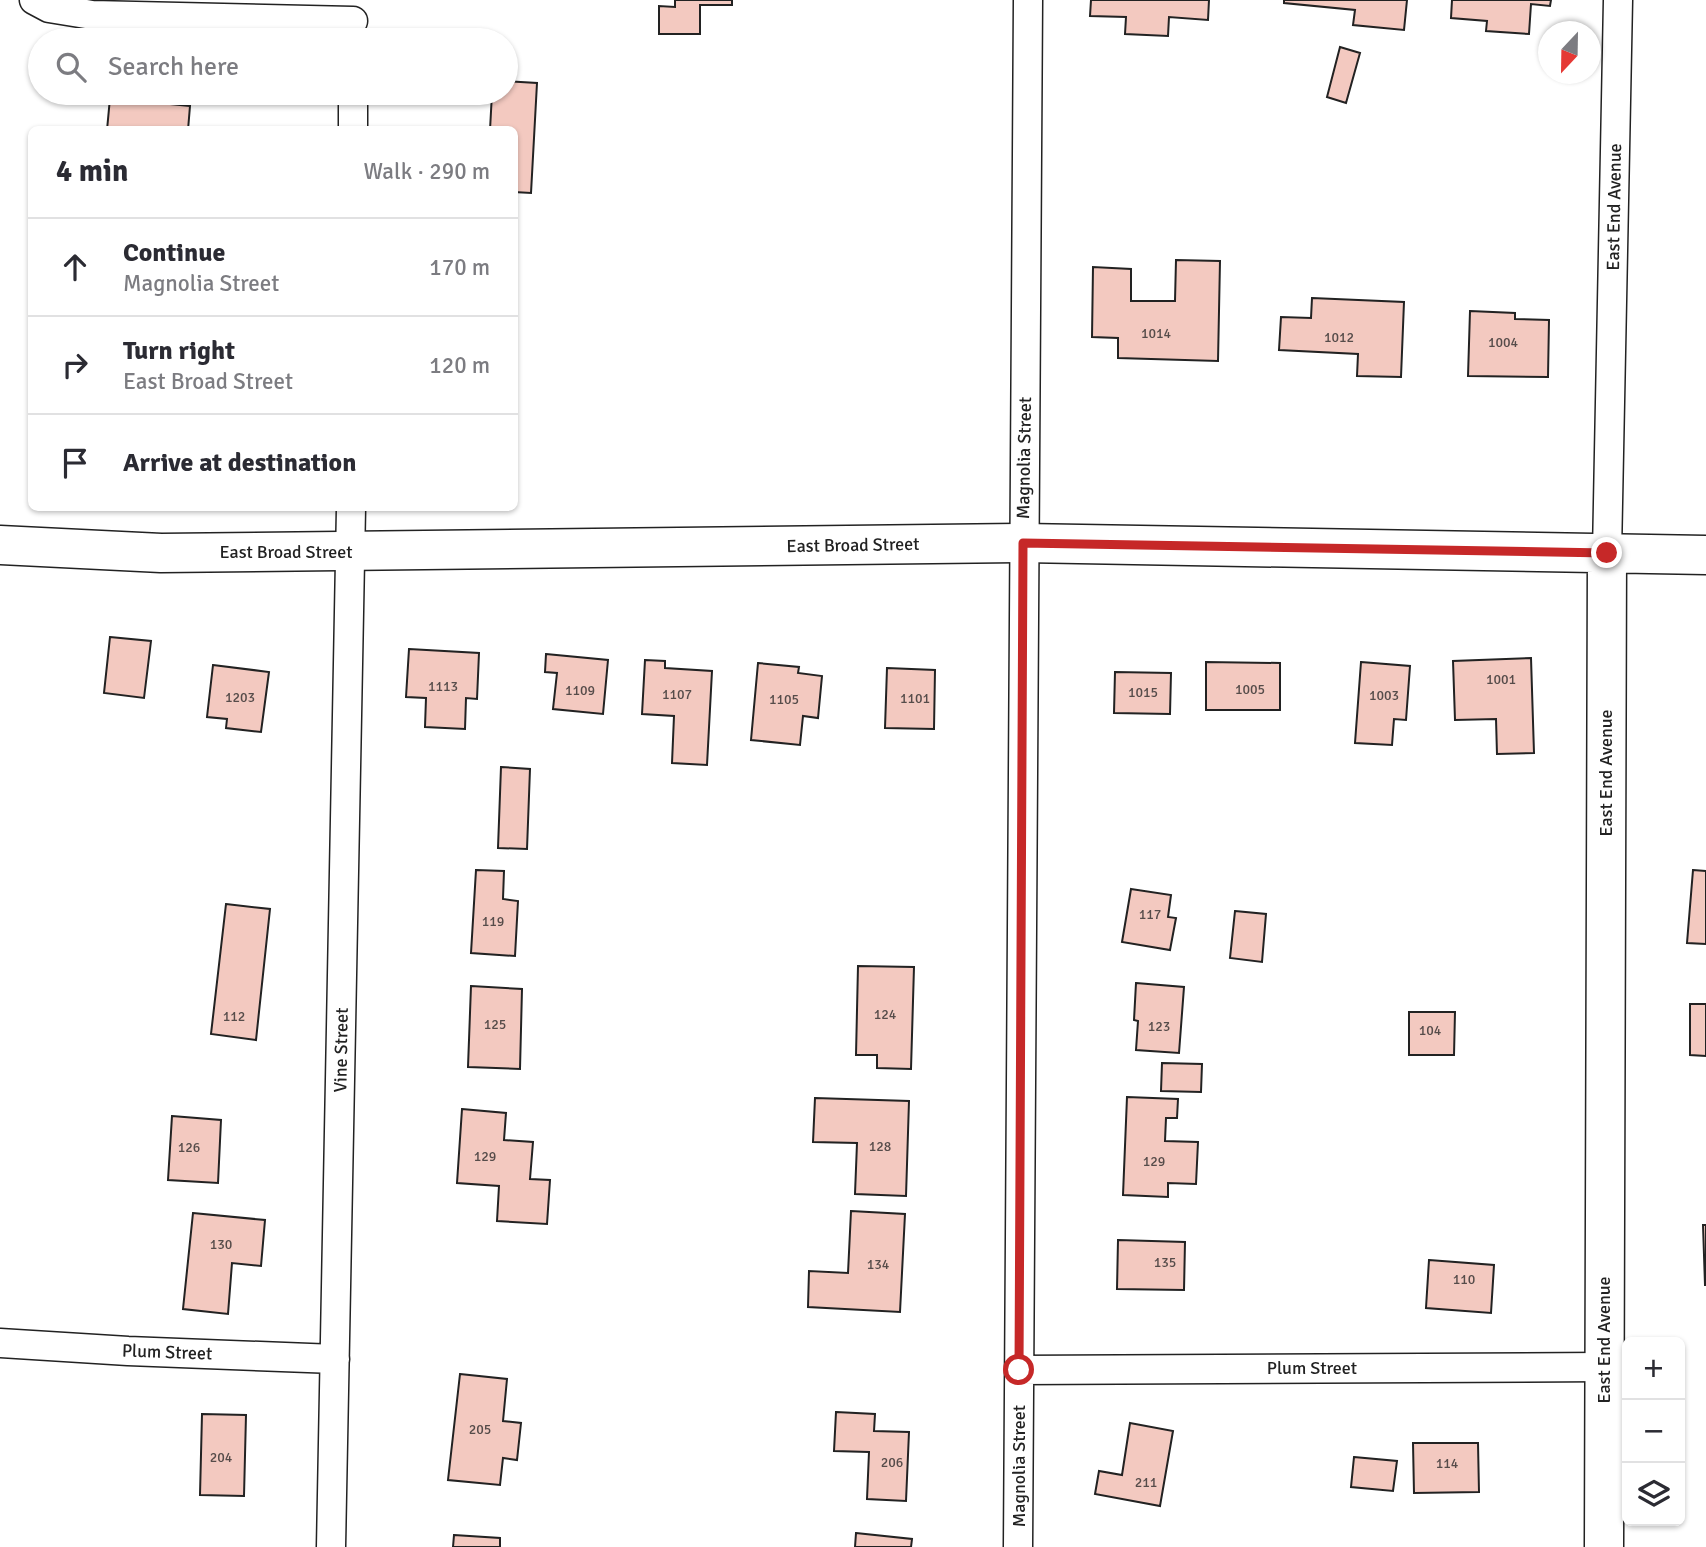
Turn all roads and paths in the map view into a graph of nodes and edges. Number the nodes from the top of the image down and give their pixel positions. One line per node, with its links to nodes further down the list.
1 (34, 0): 4 (street)
2 (1028, 0): 8 (street, Magnolia Street)
3 (1618, 0): 11 (street, East End Avenue)
4 (353, 20)
5 (353, 105): 6 (street)
6 (353, 126)
7 (351, 511): 10 (street, Vine Street)
8 (1023, 543): 10 (main road, East Broad Street); 11 (main road, East Broad Street); 16 (street, Magnolia Street)
9 (0, 545): 10 (main road, East Broad Street)
10 (351, 552): 14 (street, Vine Street)
11 (1607, 553): 12 (main road, East Broad Street); 15 (main road, East End Avenue)
12 (1706, 555)
13 (0, 1343): 14 (street, Plum Street)
14 (335, 1359): 17 (street, Vine Street)
15 (1604, 1367): 16 (street, Plum Street); 19 (main road, East End Avenue)
16 (1019, 1370): 18 (street, Magnolia Street)
17 (331, 1547)
18 (1018, 1547)
19 (1604, 1547)

